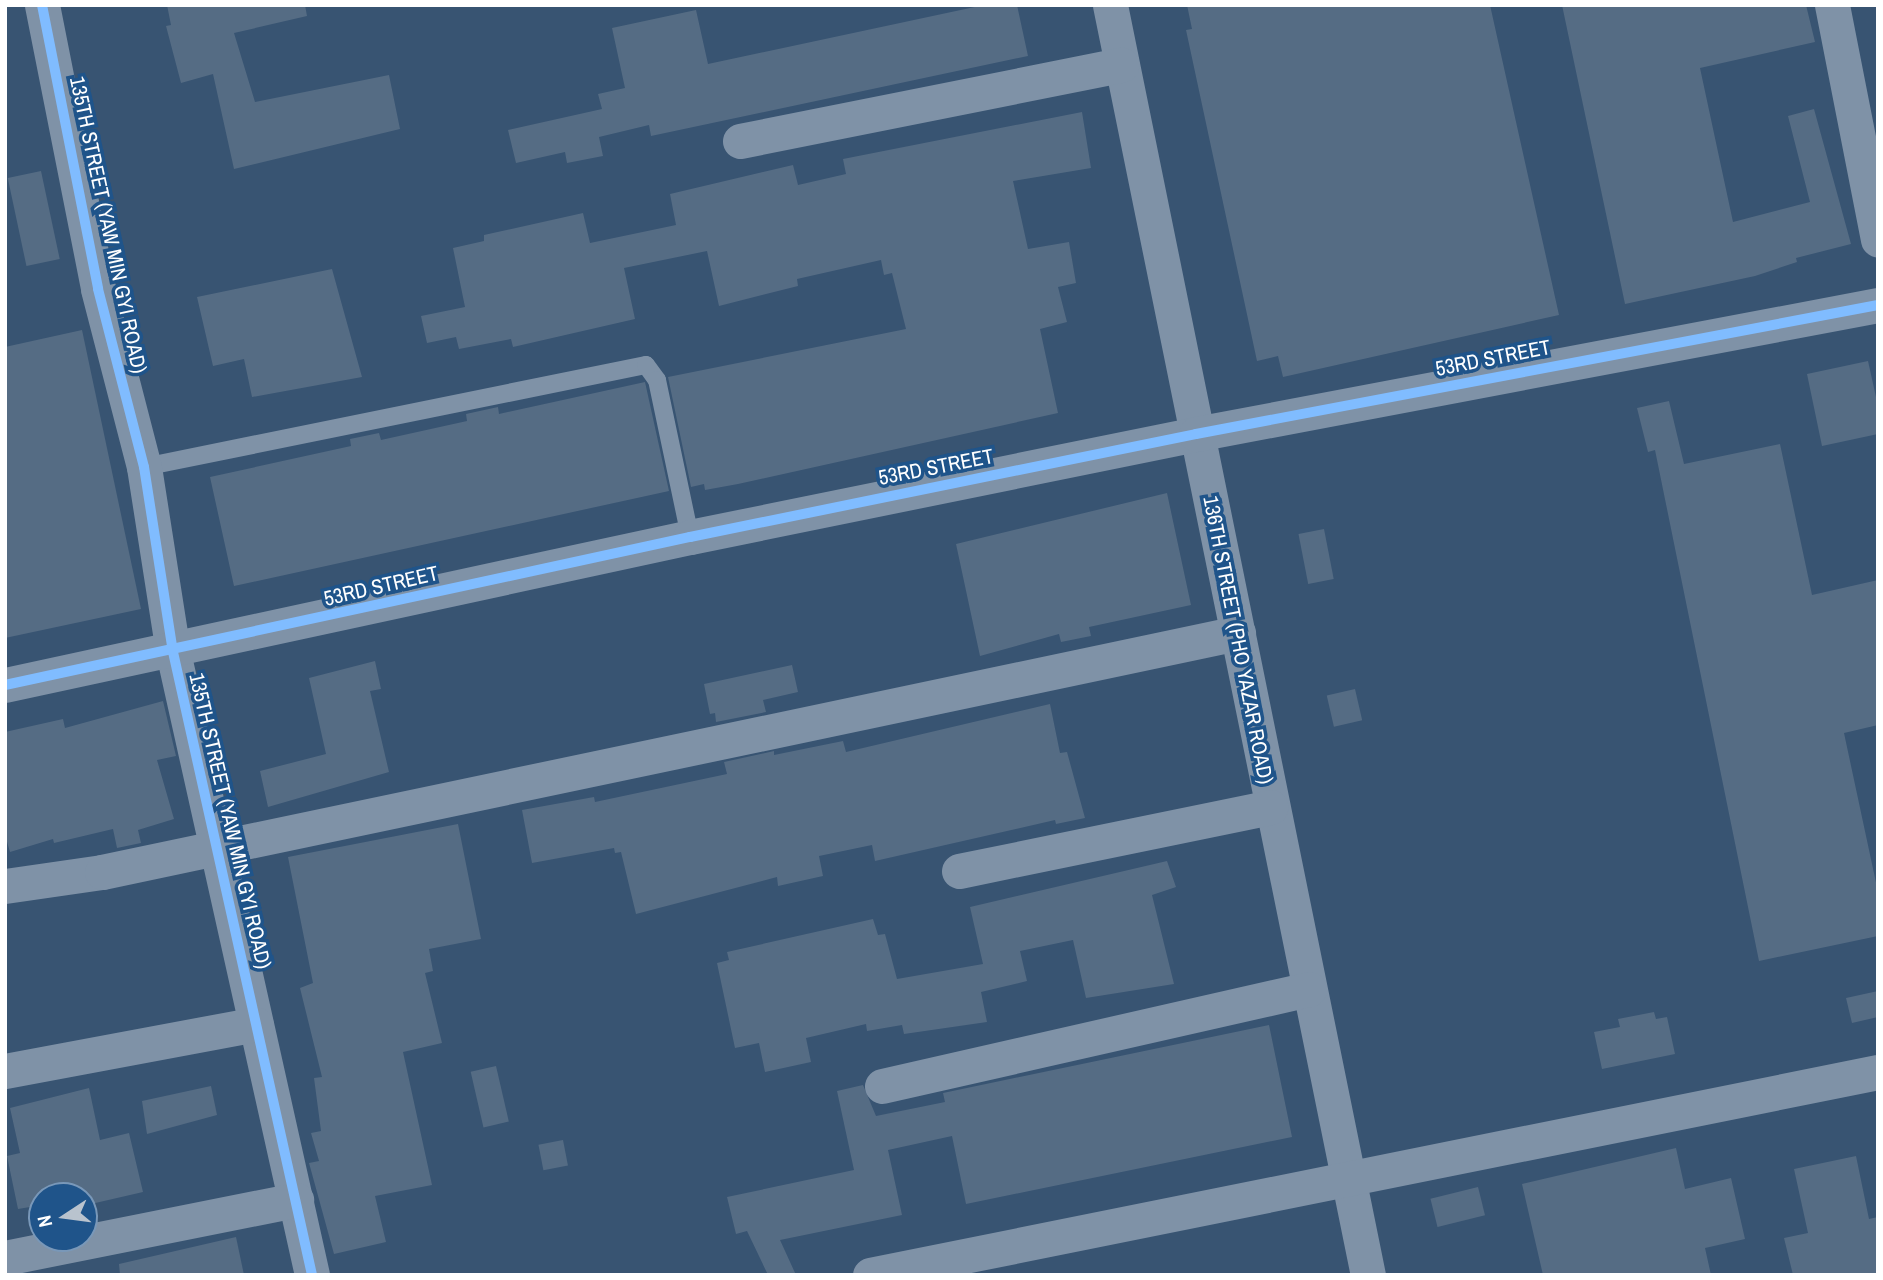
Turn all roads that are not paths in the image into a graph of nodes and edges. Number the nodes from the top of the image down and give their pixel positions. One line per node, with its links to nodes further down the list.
1 (42, 5): 9 (street, 135TH STREET (YAW MIN GYI ROAD))
2 (1110, 5): 4 (street, 136TH STREET (PHO YAZAR ROAD))
3 (1832, 5): 6 (street)
4 (1122, 65): 5 (street); 8 (street, 136TH STREET (PHO YAZAR ROAD))
5 (740, 141)
6 (1878, 240)
7 (1878, 304): 8 (street, 53RD STREET)
8 (1196, 434): 10 (street, 53RD STREET); 11 (street, 136TH STREET (PHO YAZAR ROAD))
9 (144, 467): 10 (lane); 12 (street, 135TH STREET (YAW MIN GYI ROAD))
10 (690, 537): 12 (street, 53RD STREET)
11 (1238, 634): 14 (street, 136TH STREET (PHO YAZAR ROAD)); 15 (street)
12 (173, 652): 13 (street, 53RD STREET); 15 (street, 135TH STREET (YAW MIN GYI ROAD))
13 (5, 685)
14 (1271, 807): 16 (street); 18 (street, 136TH STREET (PHO YAZAR ROAD))
15 (216, 845): 17 (street); 19 (street, 135TH STREET (YAW MIN GYI ROAD))
16 (959, 871)
17 (5, 886)
18 (1309, 989): 22 (street); 23 (street, 136TH STREET (PHO YAZAR ROAD))
19 (256, 1024): 20 (street); 24 (street, 135TH STREET (YAW MIN GYI ROAD))
20 (5, 1071)
21 (1878, 1072): 23 (street)
22 (882, 1086)
23 (1348, 1180): 27 (street); 28 (street, 136TH STREET (PHO YAZAR ROAD))
24 (296, 1200): 25 (street); 26 (street, 135TH STREET (YAW MIN GYI ROAD))
25 (5, 1258)
26 (312, 1275)
27 (870, 1275)
28 (1368, 1275)

